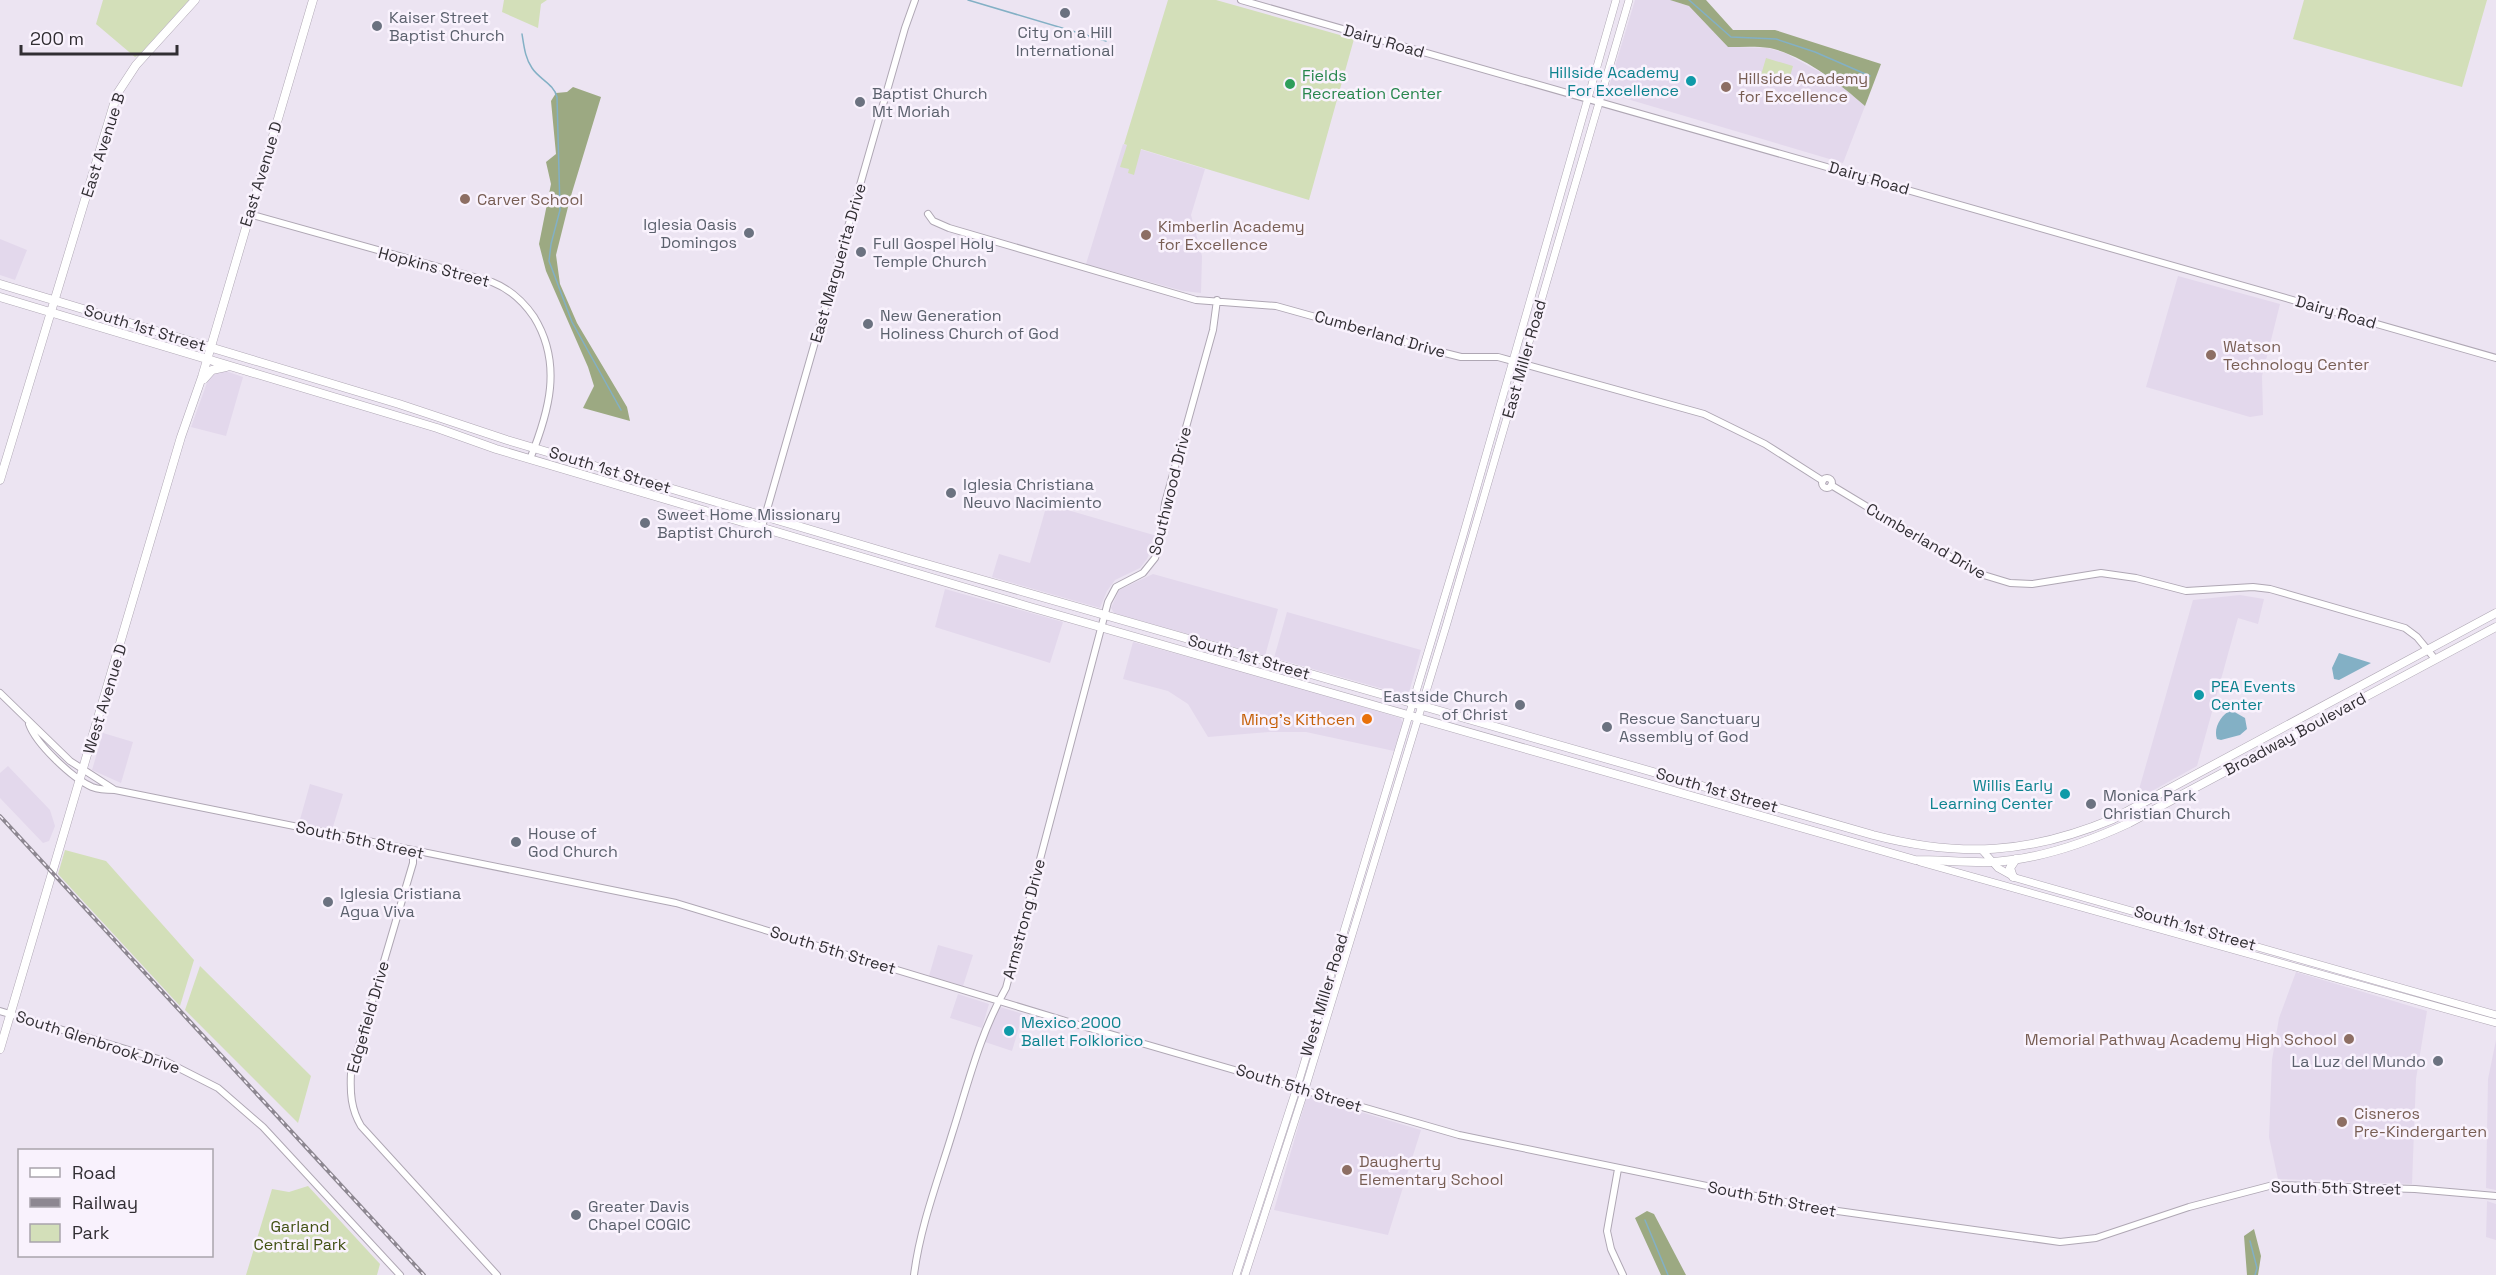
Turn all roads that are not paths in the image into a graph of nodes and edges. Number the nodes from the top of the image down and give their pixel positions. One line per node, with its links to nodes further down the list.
1 (195, 0): 16 (main road, East Avenue B)
2 (313, 0): 10 (main road, East Avenue D)
3 (915, 0): 31 (street, East Marguerita Drive)
4 (1240, 0): 7 (street, Dairy Road)
5 (1616, 0): 8 (main road, East Miller Road)
6 (1629, 0): 9 (main road, East Miller Road)
7 (1251, 1): 8 (street, Dairy Road)
8 (1588, 99): 9 (street, Dairy Road); 12 (main road, East Miller Road)
9 (1598, 102): 13 (main road, East Miller Road); 20 (street, Dairy Road)
10 (249, 214): 19 (main road, East Avenue D); 26 (street, Hopkins Street)
11 (928, 214): 17 (street, Cumberland Drive)
12 (1552, 224): 13 (main road); 22 (main road, East Miller Road)
13 (1562, 227): 23 (main road, East Miller Road)
14 (0, 284): 16 (main road, South 1st Street)
15 (0, 297): 18 (main road, South 1st Street)
16 (54, 300): 18 (main road, East Avenue B); 19 (main road, South 1st Street)
17 (1217, 300): 22 (street, Cumberland Drive); 34 (street, Southwood Drive)
18 (51, 312): 21 (main road, South 1st Street); 28 (main road, East Avenue B)
19 (211, 349): 21 (main road, West Avenue D); 26 (main road, South 1st Street)
20 (2496, 358)
21 (208, 359): 24 (main road, South 1st Street); 25 (main road, West Avenue D)
22 (1514, 361): 23 (street, Cumberland Drive); 29 (main road, East Miller Road)
23 (1523, 364): 30 (main road, East Miller Road); 39 (street, Cumberland Drive)
24 (238, 367): 25 (main road); 27 (main road, South 1st Street)
25 (199, 388): 47 (main road, West Avenue D)
26 (535, 448): 27 (street, Hopkins Street); 31 (main road, South 1st Street)
27 (530, 459): 32 (main road, South 1st Street)
28 (0, 480)
29 (1476, 490): 30 (main road); 44 (main road, East Miller Road)
30 (1485, 493): 44 (main road, East Miller Road)
31 (765, 516): 32 (street, East Marguerita Drive); 34 (main road, South 1st Street)
32 (762, 527): 35 (main road, South 1st Street)
33 (2496, 613): 39 (main road, Broadway Boulevard)
34 (1104, 616): 35 (street, Southwood Drive); 37 (main road, South 1st Street)
35 (1101, 626): 38 (main road, South 1st Street); 63 (street, Armstrong Drive)
36 (2496, 627): 40 (main road, Broadway Boulevard)
37 (1185, 639): 38 (main road); 41 (main road, South 1st Street)
38 (1182, 650): 43 (main road, South 1st Street)
39 (2427, 650): 40 (street, Cumberland Drive); 50 (main road, Broadway Boulevard)
40 (2435, 659): 51 (main road, Broadway Boulevard)
41 (1351, 685): 43 (main road); 44 (main road, South 1st Street)
42 (0, 693): 46 (street, South 5th Street)
43 (1347, 697): 45 (main road, South 1st Street)
44 (1417, 704): 45 (main road, East Miller Road); 54 (main road, South 1st Street)
45 (1414, 716): 57 (main road, South 1st Street); 69 (main road, West Miller Road)
46 (29, 724): 47 (street, South 5th Street); 48 (street, South 5th Street)
47 (83, 771): 48 (main road, West Avenue D); 49 (street, South 5th Street)
48 (80, 779): 49 (street, South 5th Street); 65 (main road, West Avenue D)
49 (115, 790): 55 (street, South 5th Street)
50 (2166, 790): 51 (main road); 52 (main road, Broadway Boulevard)
51 (2172, 800): 53 (main road, Broadway Boulevard)
52 (2113, 819): 53 (main road); 54 (main road, Broadway Boulevard)
53 (2119, 828): 56 (main road, Broadway Boulevard)
54 (1982, 850): 59 (main road, South 1st Street)
55 (413, 852): 63 (street, South 5th Street); 73 (street, Edgefield Drive)
56 (2016, 859): 59 (main road, Broadway Boulevard); 60 (main road)
57 (1915, 860): 58 (main road, South 1st Street); 62 (main road, South 1st Street)
58 (1951, 860): 59 (main road, Broadway Boulevard)
59 (1992, 862): 60 (main road, South 1st Street)
60 (2013, 877): 61 (main road, South 1st Street)
61 (2314, 962): 62 (main road); 66 (main road, South 1st Street)
62 (2289, 964): 67 (main road, South 1st Street)
63 (999, 1000): 69 (street, South 5th Street); 74 (street, Armstrong Drive)
64 (0, 1011): 65 (street, South Glenbrook Drive)
65 (10, 1014): 68 (main road, West Avenue D); 72 (street, South Glenbrook Drive)
66 (2496, 1015)
67 (2496, 1023)
68 (0, 1049)
69 (1301, 1088): 70 (street, South 5th Street); 75 (main road, West Miller Road); 76 (main road, West Miller Road)
70 (1618, 1168): 71 (street, South 5th Street); 77 (street)
71 (2496, 1196)
72 (400, 1275)
73 (497, 1275)
74 (914, 1275)
75 (1236, 1275)
76 (1245, 1275)
77 (1623, 1275)

